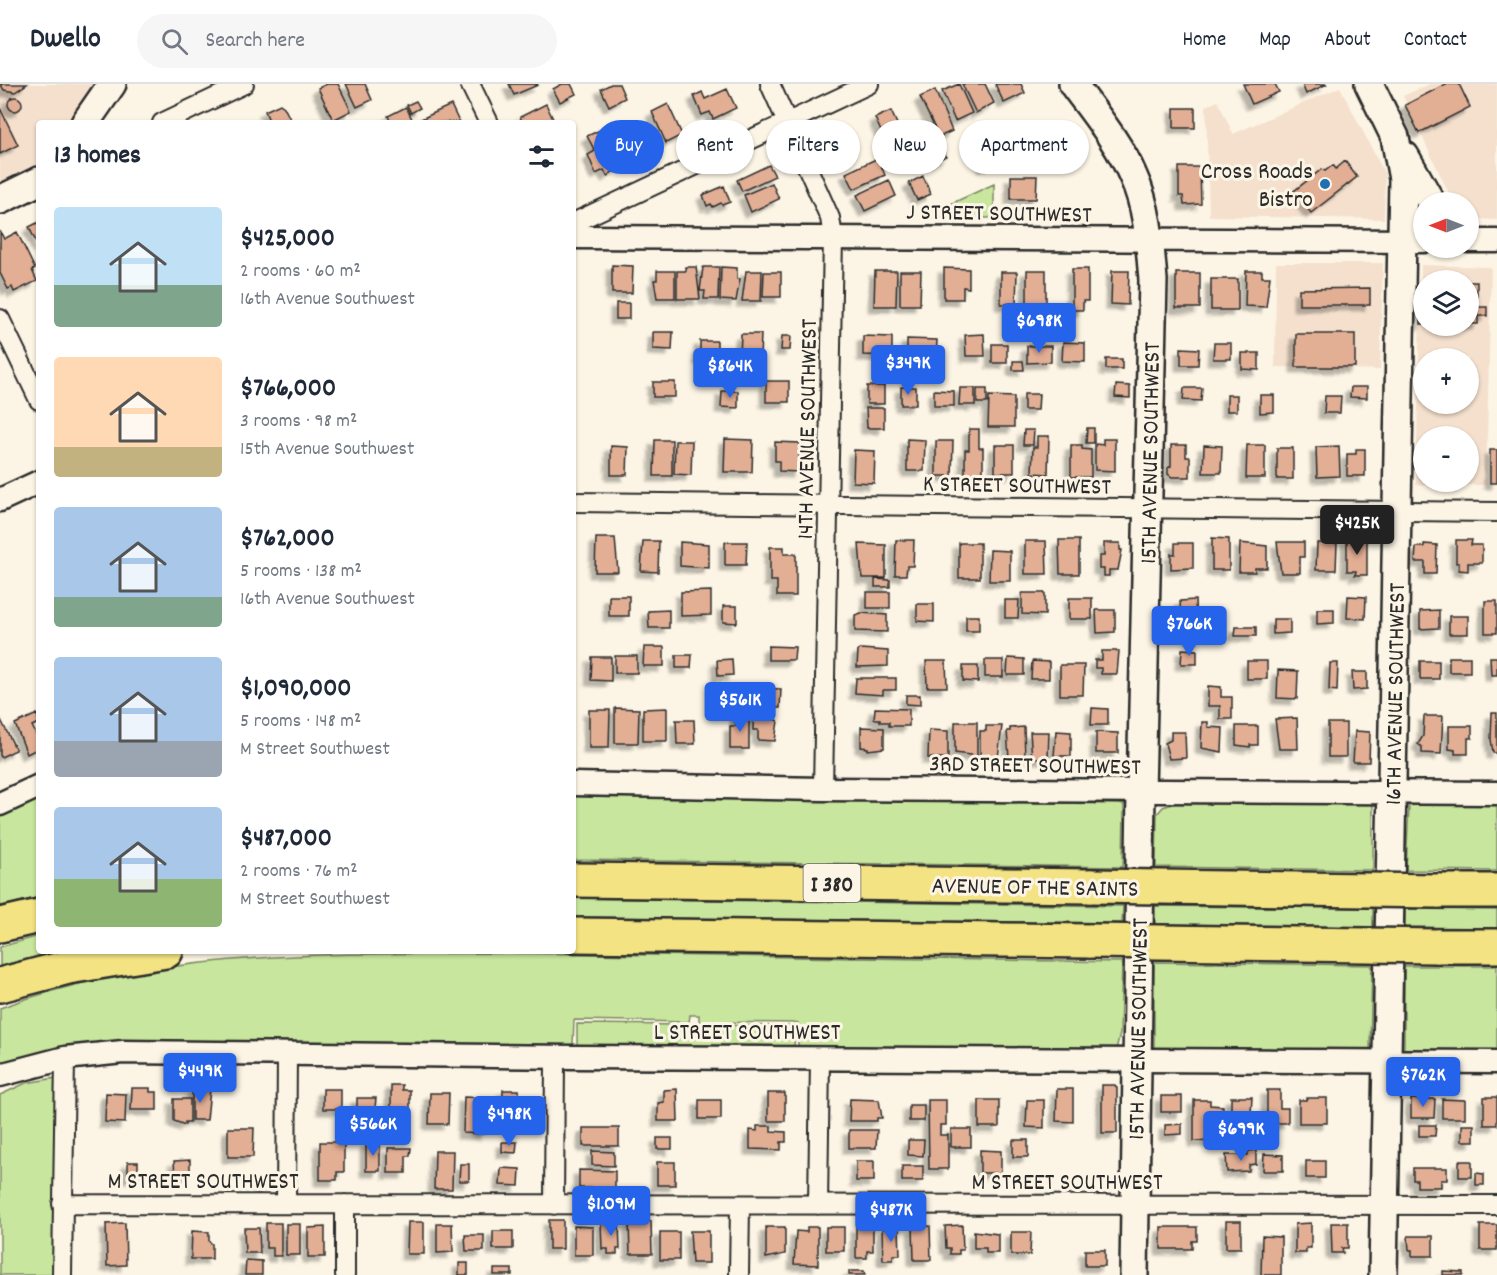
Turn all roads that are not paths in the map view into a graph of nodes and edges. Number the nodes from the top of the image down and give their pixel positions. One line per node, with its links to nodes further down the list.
1 (112, 84): 9 (main road)
2 (244, 84): 8 (street)
3 (470, 84): 10 (street)
4 (770, 84): 11 (street, 14TH AVENUE SOUTHWEST)
5 (869, 84): 12 (street)
6 (1072, 84): 22 (main road, 15TH AVENUE SOUTHWEST)
7 (1369, 84): 14 (main road, 16TH AVENUE SOUTHWEST)
8 (189, 117)
9 (88, 120)
10 (488, 120)
11 (788, 120)
12 (795, 120)
13 (766, 134): 19 (street)
14 (1395, 137): 17 (main road); 23 (main road, 16TH AVENUE SOUTHWEST)
15 (811, 174): 21 (street, 14TH AVENUE SOUTHWEST)
16 (36, 182): 18 (main road)
17 (1425, 192)
18 (0, 200)
19 (576, 222)
20 (576, 237): 21 (street, J STREET SOUTHWEST)
21 (832, 237): 22 (street, J STREET SOUTHWEST); 31 (street, 14TH AVENUE SOUTHWEST)
22 (1150, 240): 23 (street, J STREET SOUTHWEST); 32 (main road, 15TH AVENUE SOUTHWEST)
23 (1413, 241): 33 (main road, 16TH AVENUE SOUTHWEST)
24 (1479, 241): 25 (street)
25 (1497, 241)
26 (0, 319): 27 (street)
27 (36, 394)
28 (36, 483): 29 (street)
29 (0, 500)
30 (576, 502): 31 (street, K STREET SOUTHWEST)
31 (830, 506): 32 (street, K STREET SOUTHWEST); 37 (street, 14TH AVENUE SOUTHWEST)
32 (1148, 509): 33 (street, K STREET SOUTHWEST); 38 (main road, 15TH AVENUE SOUTHWEST)
33 (1397, 511): 34 (street, K STREET SOUTHWEST); 39 (main road, 16TH AVENUE SOUTHWEST)
34 (1497, 512)
35 (576, 784): 37 (street, 3RD STREET SOUTHWEST)
36 (36, 787): 41 (street)
37 (823, 789): 38 (street, 3RD STREET SOUTHWEST)
38 (1141, 792): 39 (street, 3RD STREET SOUTHWEST); 54 (main road, 15TH AVENUE SOUTHWEST)
39 (1392, 793): 40 (street, 3RD STREET SOUTHWEST); 55 (main road, 16TH AVENUE SOUTHWEST)
40 (1497, 793)
41 (0, 804)
42 (576, 879): 43 (highway, AVENUE OF THE SAINTS / I 380, bridge)
43 (1497, 891)
44 (36, 917): 45 (highway)
45 (0, 925)
46 (576, 935): 47 (highway, I 380, bridge)
47 (1497, 946)
48 (149, 954): 49 (highway)
49 (0, 985)
50 (287, 1054): 51 (street, L STREET SOUTHWEST); 52 (street, L STREET SOUTHWEST); 59 (street)
51 (555, 1057): 53 (street, L STREET SOUTHWEST); 61 (street)
52 (65, 1058): 57 (street, L STREET SOUTHWEST); 58 (street)
53 (820, 1059): 54 (street, L STREET SOUTHWEST); 62 (street)
54 (1136, 1060): 55 (street, L STREET SOUTHWEST); 63 (main road, 15TH AVENUE SOUTHWEST)
55 (1387, 1061): 56 (street, L STREET SOUTHWEST); 64 (main road, 16TH AVENUE SOUTHWEST)
56 (1497, 1062)
57 (0, 1076)
58 (62, 1204): 59 (street, M STREET SOUTHWEST); 67 (street)
59 (286, 1204): 60 (street, M STREET SOUTHWEST)
60 (345, 1204): 61 (street, M STREET SOUTHWEST); 68 (street)
61 (554, 1204): 66 (street, M STREET SOUTHWEST)
62 (818, 1204): 63 (street, M STREET SOUTHWEST); 66 (street, M STREET SOUTHWEST)
63 (1135, 1205): 64 (street, M STREET SOUTHWEST); 70 (main road, 15TH AVENUE SOUTHWEST)
64 (1384, 1205): 65 (street, M STREET SOUTHWEST); 71 (main road, 16TH AVENUE SOUTHWEST)
65 (1497, 1205)
66 (740, 1206): 69 (street)
67 (62, 1275)
68 (345, 1275)
69 (739, 1275)
70 (1134, 1275)
71 (1383, 1275)

